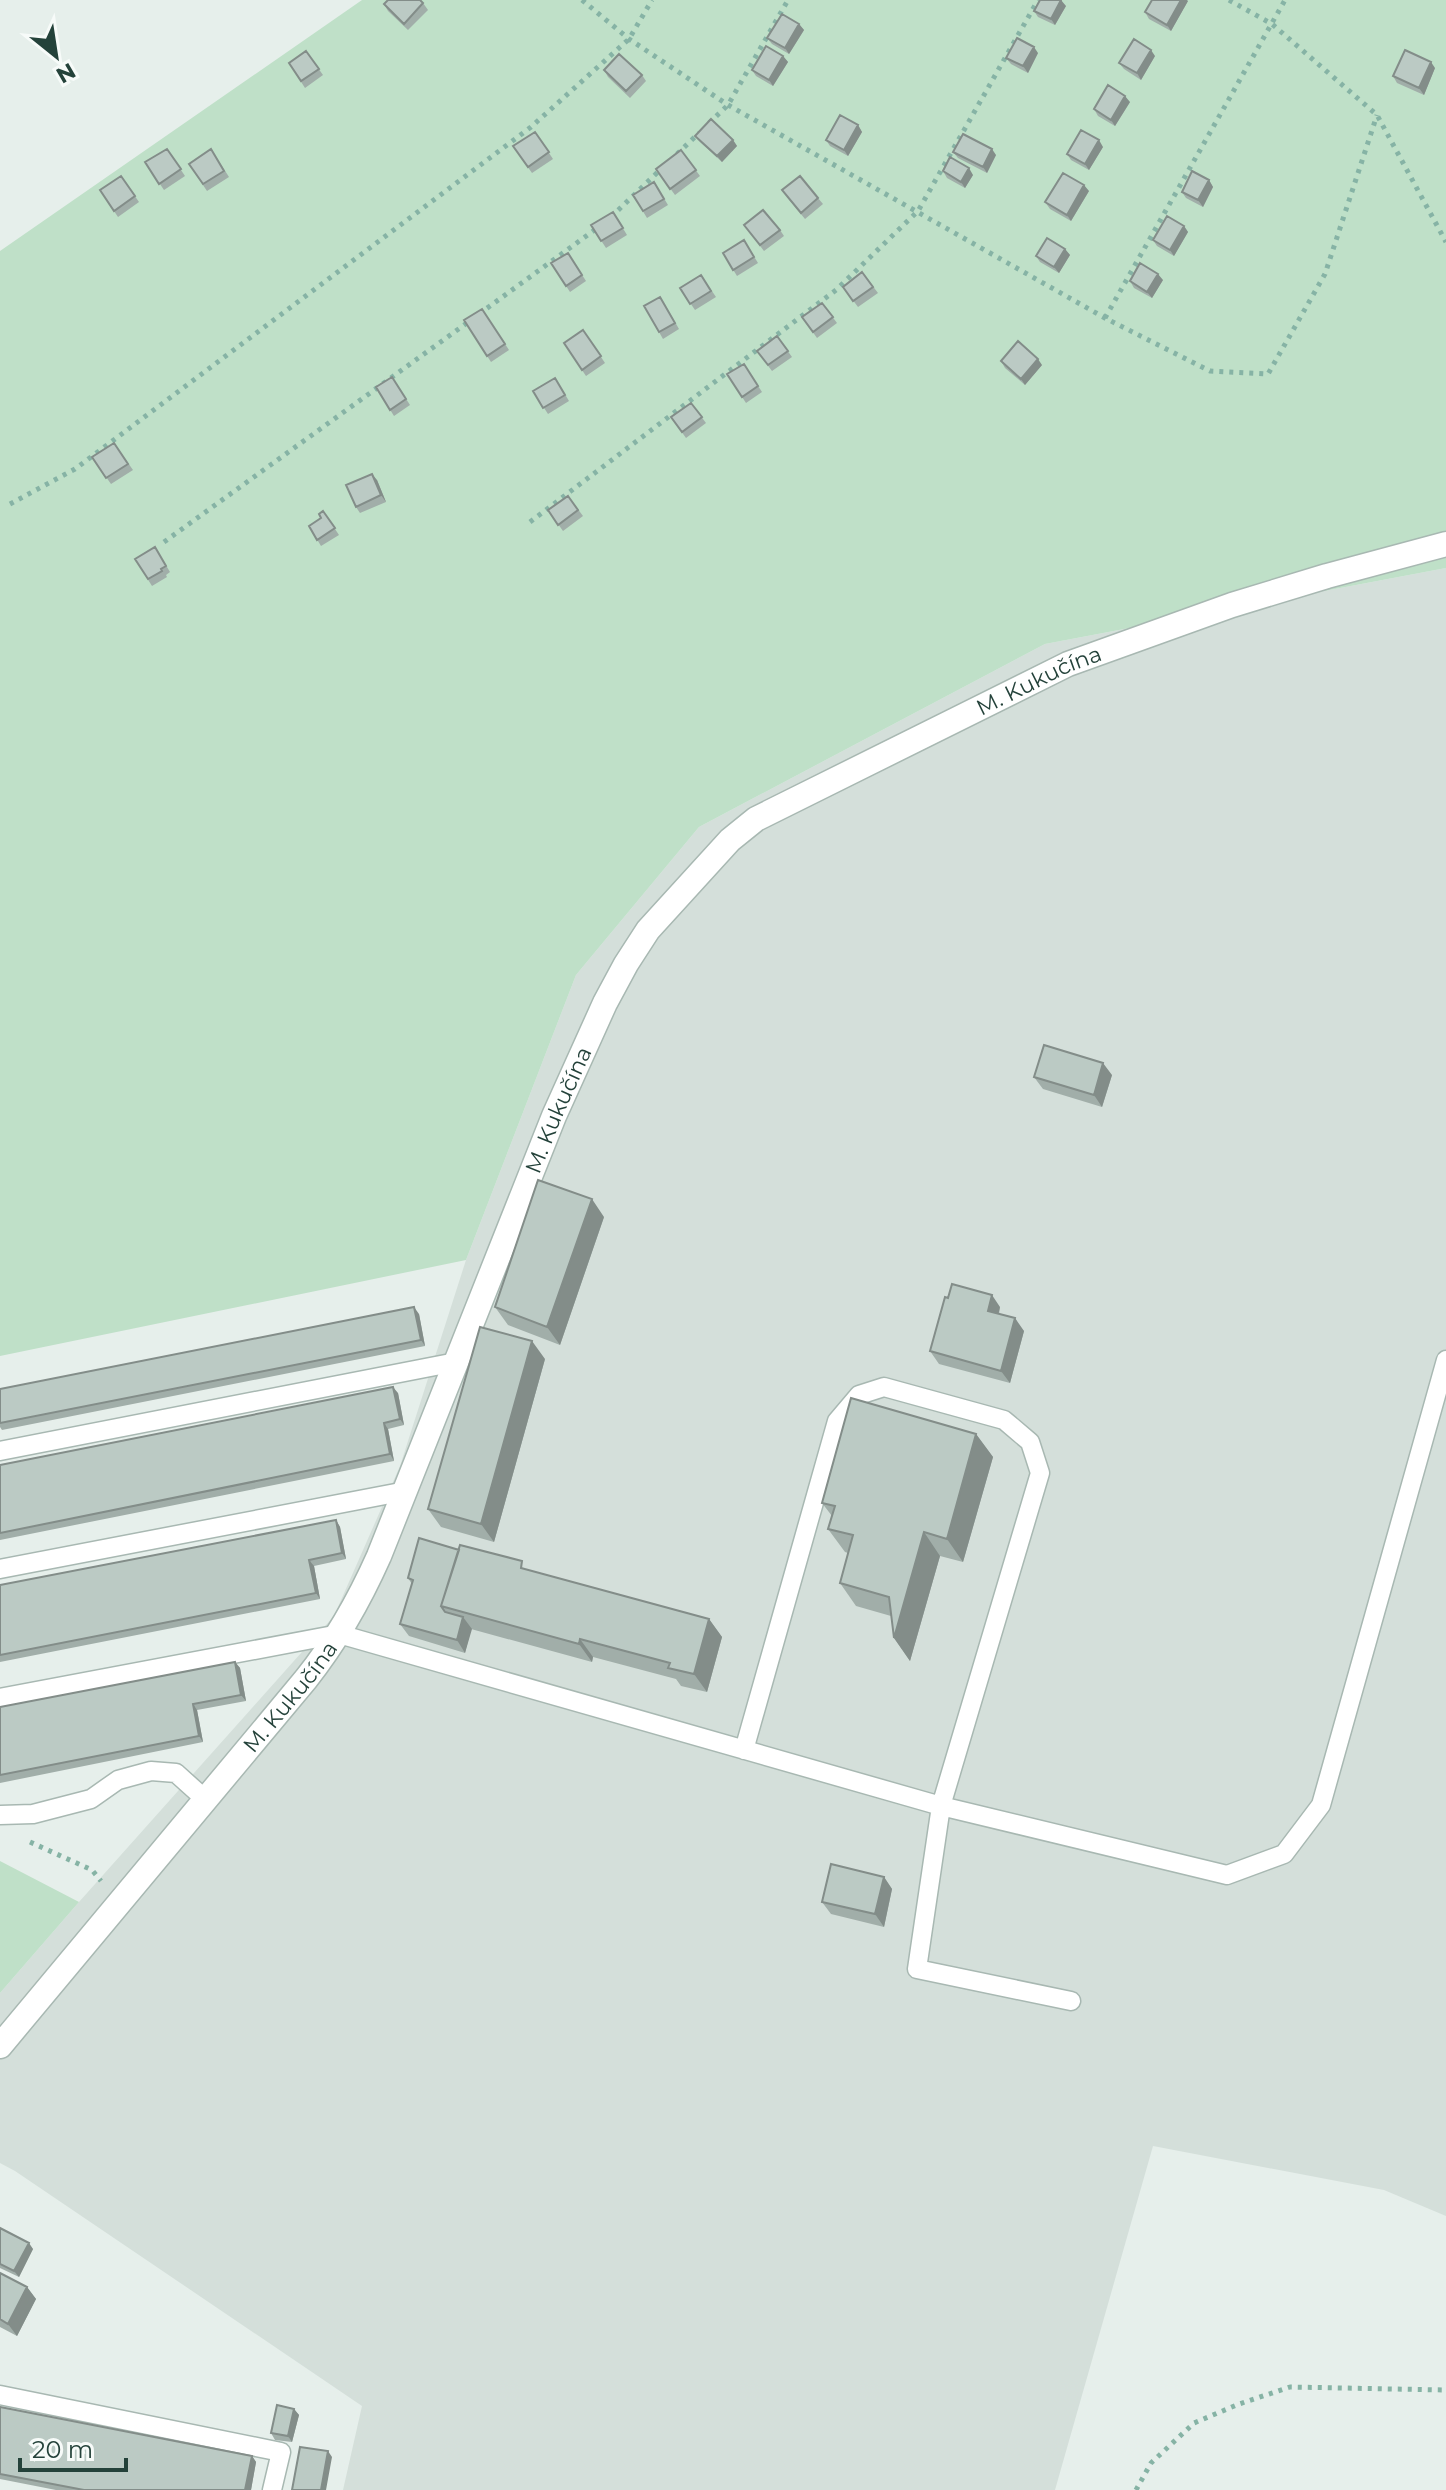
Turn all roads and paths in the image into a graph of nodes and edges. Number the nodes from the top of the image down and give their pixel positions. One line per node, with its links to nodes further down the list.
1 (582, 0): 8 (path)
2 (652, 0): 8 (path)
3 (788, 0): 9 (path)
4 (1038, 0): 11 (path)
5 (1229, 0): 7 (path)
6 (1285, 0): 7 (path)
7 (1272, 24): 10 (path); 13 (path)
8 (629, 39): 9 (path); 14 (path)
9 (728, 105): 11 (path); 16 (path)
10 (1377, 115): 12 (path); 13 (path)
11 (918, 211): 13 (path); 15 (path)
12 (1446, 242)
13 (1105, 318)
14 (10, 504)
15 (530, 522)
16 (164, 542)
17 (1446, 544): 19 (street, M. Kukučína)
18 (1446, 1360): 27 (lane)
19 (456, 1362): 20 (lane); 21 (street, M. Kukučína)
20 (0, 1451)
21 (406, 1491): 22 (lane); 23 (street, M. Kukučína)
22 (0, 1569)
23 (339, 1634): 24 (lane); 25 (lane); 26 (street, M. Kukučína)
24 (0, 1698)
25 (744, 1750): 27 (lane); 27 (lane)
26 (206, 1800): 28 (lane); 30 (street, M. Kukučína)
27 (941, 1806): 31 (lane)
28 (0, 1815)
29 (26, 1840): 30 (path)
30 (121, 1901): 32 (street, M. Kukučína)
31 (1071, 2001)
32 (0, 2046)
33 (1446, 2390): 36 (path)
34 (0, 2395): 35 (lane)
35 (272, 2490)
36 (1136, 2490)

